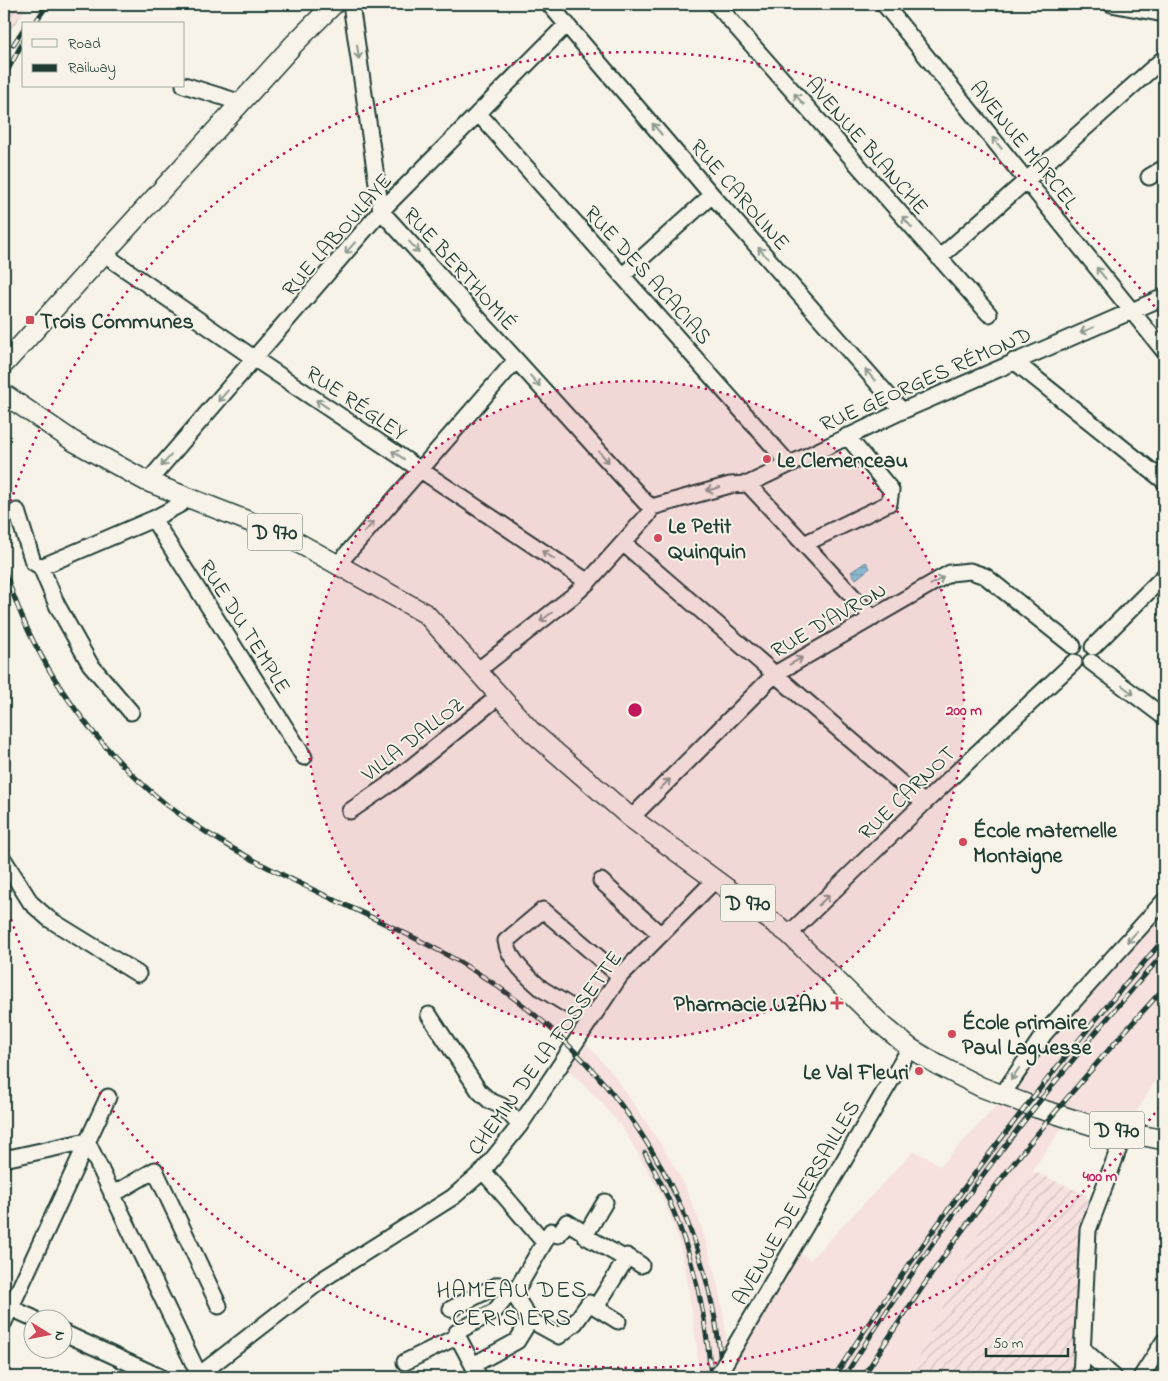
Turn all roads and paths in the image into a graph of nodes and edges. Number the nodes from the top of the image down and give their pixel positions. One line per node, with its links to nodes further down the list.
1 (334, 4): 11 (main road)
2 (351, 4): 17 (street, RUE BERTHOMIÉ, one-way to 17)
3 (549, 4): 8 (street, RUE CAROLINE)
4 (716, 4): 19 (street, AVENUE BLANCHE, one-way to 4)
5 (884, 4): 15 (street, AVENUE MARCEL, one-way to 5)
6 (1111, 4): 7 (street)
7 (1164, 14)
8 (567, 24): 12 (street, RUE LABOULAYE); 16 (street, RUE CAROLINE, one-way to 8)
9 (1164, 58): 15 (street)
10 (185, 85): 11 (street)
11 (242, 103): 18 (main road)
12 (478, 113): 17 (street, RUE LABOULAYE); 20 (street, RUE DES ACACIAS)
13 (1164, 168): 14 (street)
14 (1149, 177)
15 (1028, 181): 19 (street); 22 (street, AVENUE MARCEL, one-way to 15)
16 (712, 195): 20 (street); 30 (street, RUE CAROLINE, one-way to 16)
17 (382, 211): 25 (street, RUE LABOULAYE, one-way to 25); 26 (street, RUE BERTHOMIÉ, one-way to 26)
18 (105, 253): 25 (street, RUE RÉGLEY); 28 (main road)
19 (939, 258): 23 (street, AVENUE BLANCHE)
20 (622, 276): 32 (street, RUE DES ACACIAS)
21 (1164, 297): 22 (street, RUE GEORGES RÉMOND)
22 (1132, 311): 24 (street, AVENUE MARCEL); 27 (street, RUE GEORGES RÉMOND, one-way to 27)
23 (989, 314)
24 (1164, 351)
25 (255, 359): 33 (street, RUE RÉGLEY, one-way to 25); 34 (street, RUE LABOULAYE, one-way to 34)
26 (516, 360): 33 (street); 38 (street, RUE BERTHOMIÉ, one-way to 38)
27 (1014, 361): 30 (street, RUE GEORGES RÉMOND); 35 (street)
28 (4, 364)
29 (4, 394): 34 (main road, D 970)
30 (902, 411): 31 (street, RUE GEORGES RÉMOND)
31 (847, 436): 32 (street, RUE GEORGES RÉMOND); 42 (street)
32 (789, 464): 36 (street, RUE GEORGES RÉMOND)
33 (420, 469): 43 (street, one-way to 33); 46 (street, RUE RÉGLEY, one-way to 33)
34 (146, 481): 37 (main road, D 970)
35 (1164, 481)
36 (748, 484): 38 (street, RUE GEORGES RÉMOND, one-way to 38); 42 (street)
37 (186, 498): 40 (street); 43 (main road, D 970)
38 (652, 507): 41 (street)
39 (17, 511): 44 (street)
40 (153, 519): 44 (street); 56 (street, RUE DU TEMPLE)
41 (623, 543): 46 (street); 52 (street)
42 (804, 544): 47 (street)
43 (338, 564): 51 (main road, D 970)
44 (41, 567): 54 (street)
45 (1164, 576): 49 (street)
46 (588, 582): 51 (street, one-way to 51)
47 (872, 618): 48 (street, RUE D'AVRON, one-way to 48); 52 (street, RUE D'AVRON, one-way to 47)
48 (1073, 646): 49 (street); 50 (street)
49 (1092, 655): 50 (street); 55 (street, one-way to 55)
50 (1074, 662): 57 (street, RUE CARNOT)
51 (476, 671): 53 (main road, D 970)
52 (775, 674): 57 (street); 59 (street, RUE D'AVRON, one-way to 52)
53 (499, 696): 58 (street, VILLA DALLOZ); 59 (main road, D 970)
54 (131, 712)
55 (1164, 718)
56 (304, 756)
57 (924, 803): 64 (street, RUE CARNOT, one-way to 57)
58 (350, 812)
59 (631, 818): 61 (main road, D 970)
60 (4, 860): 66 (street)
61 (716, 879): 64 (main road, D 970); 65 (street, CHEMIN DE LA FOSSETTE)
62 (601, 880): 65 (street)
63 (1164, 901): 71 (street, one-way to 71)
64 (789, 934): 70 (main road, D 970)
65 (661, 935): 67 (street, CHEMIN DE LA FOSSETTE)
66 (138, 974)
67 (620, 976): 69 (street, CHEMIN DE LA FOSSETTE); 69 (street)
68 (429, 1015): 73 (street)
69 (591, 1019): 73 (street, CHEMIN DE LA FOSSETTE)
70 (910, 1048): 71 (main road, D 970); 101 (street, AVENUE DE VERSAILLES, bridge)
71 (1002, 1095): 74 (main road, D 970)
72 (108, 1097): 76 (street)
73 (520, 1125): 78 (street, CHEMIN DE LA FOSSETTE)
74 (1125, 1132): 75 (main road, D 970); 97 (street)
75 (1164, 1140)
76 (86, 1141): 77 (street); 79 (street); 86 (street)
77 (4, 1158)
78 (483, 1172): 82 (street); 99 (street, CHEMIN DE LA FOSSETTE)
79 (112, 1195): 87 (street); 99 (street)
80 (605, 1202): 81 (street)
81 (586, 1234): 82 (street); 83 (street)
82 (551, 1236): 85 (street)
83 (626, 1259): 84 (street); 88 (street)
84 (641, 1265)
85 (511, 1295): 89 (street); 91 (street); 95 (street)
86 (7, 1306): 90 (street); 93 (street)
87 (219, 1306)
88 (596, 1307): 91 (street); 92 (street)
89 (451, 1309)
90 (22, 1313)
91 (530, 1320): 95 (street)
92 (618, 1321)
93 (4, 1322)
94 (72, 1337): 100 (street)
95 (456, 1337): 98 (street)
96 (1164, 1341): 104 (street)
97 (1083, 1349): 102 (street); 103 (street)
98 (405, 1362)
99 (200, 1376)
100 (160, 1377)
101 (717, 1377)
102 (1082, 1377)
103 (1114, 1377)
104 (1140, 1377)

